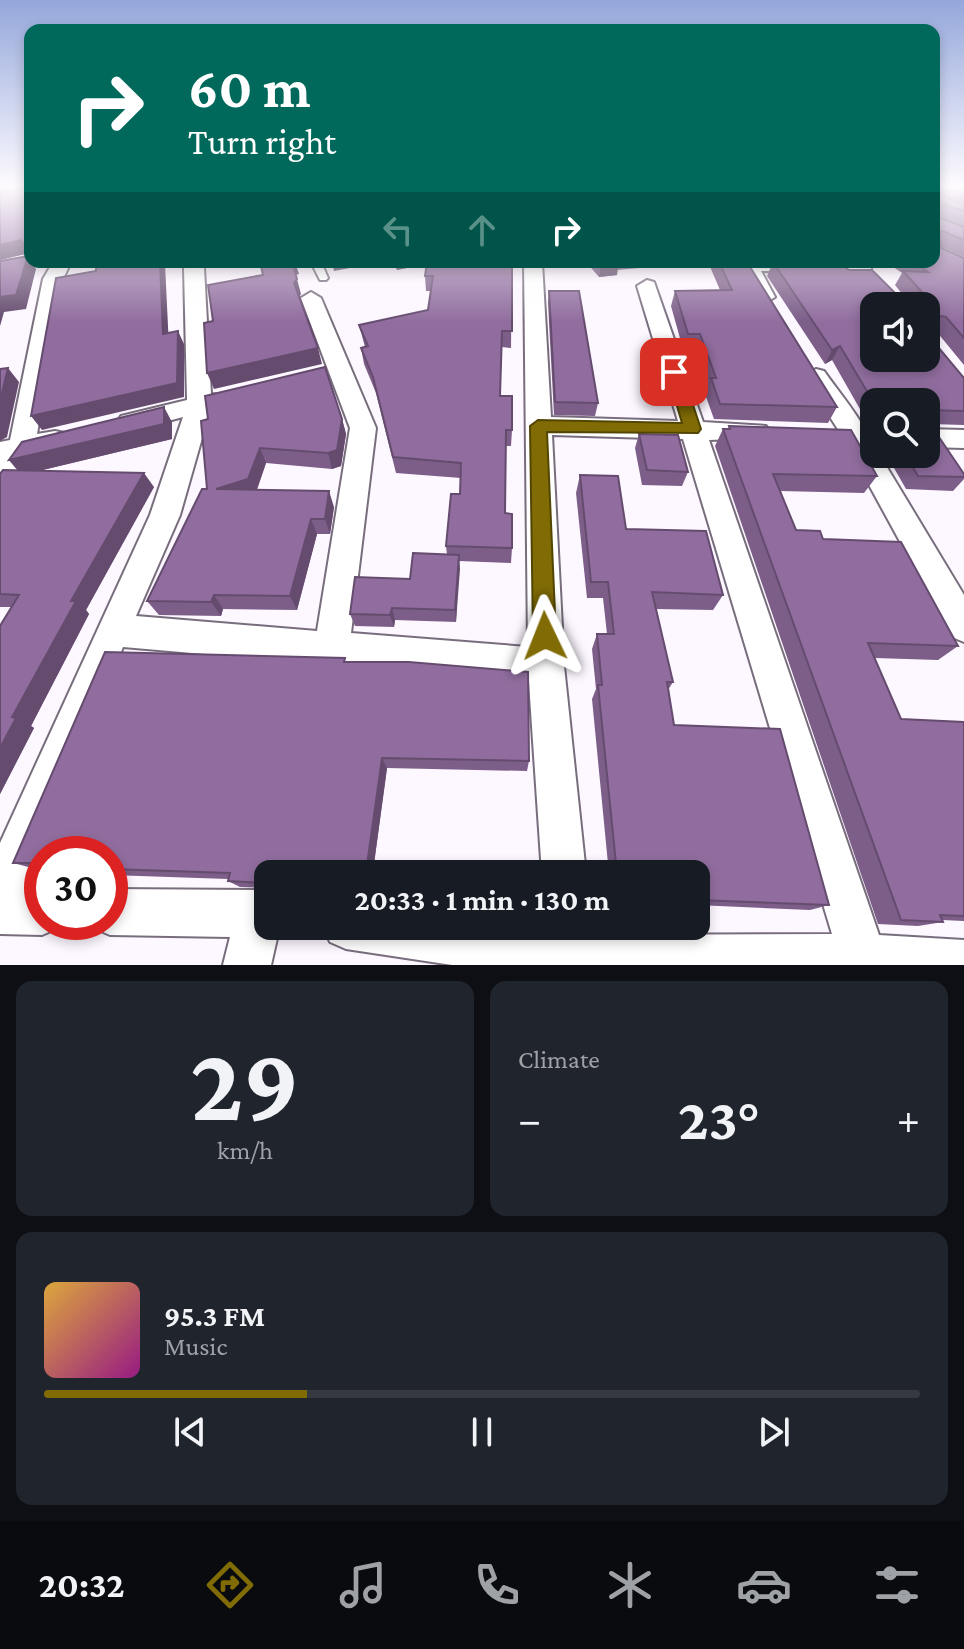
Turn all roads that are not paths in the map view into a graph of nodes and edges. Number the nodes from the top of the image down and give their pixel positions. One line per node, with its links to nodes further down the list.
1 (194, 268): 14 (street)
2 (319, 268): 8 (lane)
3 (533, 268): 16 (street)
4 (750, 268): 11 (street)
5 (789, 268): 6 (street)
6 (868, 270)
7 (66, 272): 25 (street)
8 (323, 278)
9 (647, 286): 17 (street)
10 (311, 298): 30 (street)
11 (782, 323)
12 (806, 361): 18 (street)
13 (241, 395): 14 (street)
14 (199, 405): 15 (street); 29 (street)
15 (110, 426)
16 (538, 426): 17 (street); 31 (street)
17 (692, 429): 20 (street); 41 (street)
18 (860, 431)
19 (81, 433): 25 (street)
20 (781, 433)
21 (825, 435): 22 (street)
22 (860, 436)
23 (940, 438): 24 (street)
24 (964, 439)
25 (11, 450): 27 (street)
26 (881, 468): 28 (street)
27 (0, 481)
28 (964, 626)
29 (113, 630): 30 (street); 33 (street)
30 (331, 648): 31 (street)
31 (546, 666): 32 (street)
32 (563, 860)
33 (0, 894)
34 (0, 911): 35 (street)
35 (24, 912)
36 (128, 912): 37 (street)
37 (254, 914)
38 (255, 940): 43 (street)
39 (477, 940): 40 (street)
40 (571, 950): 41 (street)
41 (864, 962): 42 (street)
42 (964, 964)
43 (247, 965)

